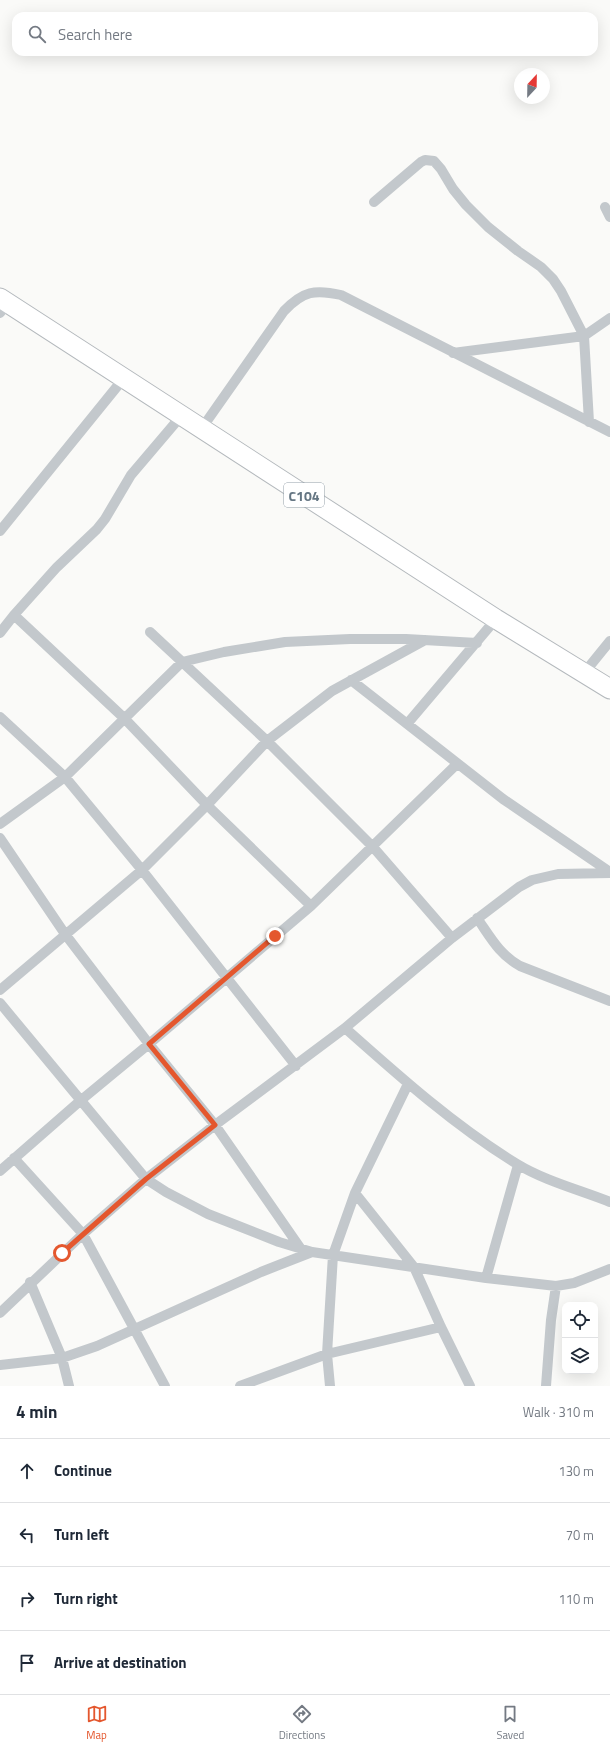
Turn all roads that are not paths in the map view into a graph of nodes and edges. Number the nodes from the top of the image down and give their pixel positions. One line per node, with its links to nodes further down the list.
1 (374, 202): 6 (street)
2 (605, 207): 3 (street)
3 (610, 217)
4 (3, 304): 8 (highway, C104)
5 (610, 318): 6 (street)
6 (584, 336): 7 (street); 10 (street)
7 (453, 353): 10 (street); 11 (street)
8 (124, 378): 9 (highway, C104); 13 (street)
9 (182, 415): 11 (highway, C104); 14 (street)
10 (589, 422): 12 (street)
11 (202, 428): 15 (highway, C104)
12 (610, 432)
13 (0, 531)
14 (14, 615): 17 (street); 26 (street)
15 (496, 619): 20 (street); 22 (highway, C104)
16 (150, 632): 21 (street)
17 (0, 633)
18 (425, 640): 20 (street); 21 (street); 23 (street)
19 (610, 641): 22 (street)
20 (477, 643): 27 (street)
21 (182, 662): 26 (street); 28 (street)
22 (584, 673): 24 (highway, C104)
23 (351, 680): 27 (street); 28 (street)
24 (610, 690)
25 (0, 717): 30 (street)
26 (124, 718): 30 (street); 31 (street)
27 (407, 724): 29 (street)
28 (267, 741): 31 (street); 34 (street)
29 (457, 764): 34 (street); 36 (street)
30 (65, 777): 32 (street); 35 (street)
31 (208, 805): 35 (street); 37 (street)
32 (0, 824)
33 (0, 838): 39 (street)
34 (373, 847): 37 (street); 40 (street)
35 (142, 870): 39 (street); 41 (street)
36 (610, 873): 38 (street)
37 (311, 906): 41 (street)
38 (477, 918): 40 (street); 43 (street)
39 (64, 934): 42 (street); 46 (street)
40 (452, 938): 45 (street)
41 (227, 977): 46 (street); 47 (street)
42 (0, 990)
43 (610, 1001)
44 (0, 1003): 49 (street)
45 (345, 1028): 47 (street); 48 (street)
46 (149, 1044): 49 (street); 50 (street)
47 (296, 1066): 50 (street)
48 (408, 1084): 52 (street); 55 (street)
49 (80, 1101): 51 (street); 54 (street)
50 (215, 1125): 54 (street); 58 (street)
51 (14, 1158): 53 (street); 57 (street)
52 (518, 1165): 56 (street); 63 (street)
53 (0, 1171)
54 (146, 1179): 57 (street); 58 (street)
55 (355, 1193): 60 (street); 61 (street)
56 (610, 1202)
57 (83, 1234): 64 (street); 68 (street)
58 (301, 1249): 59 (street)
59 (312, 1252): 60 (street); 68 (street)
60 (333, 1255): 61 (street); 69 (street)
61 (414, 1267): 63 (street); 67 (street)
62 (610, 1269): 65 (street)
63 (486, 1278): 65 (street)
64 (30, 1282): 66 (street); 70 (street)
65 (556, 1286): 77 (street)
66 (0, 1313)
67 (441, 1327): 69 (street); 76 (street)
68 (135, 1330): 70 (street); 73 (street)
69 (327, 1354): 74 (street); 75 (street)
70 (62, 1358): 71 (street); 72 (street)
71 (0, 1365)
72 (70, 1386)
73 (164, 1386)
74 (240, 1386)
75 (330, 1386)
76 (470, 1386)
77 (546, 1386)

